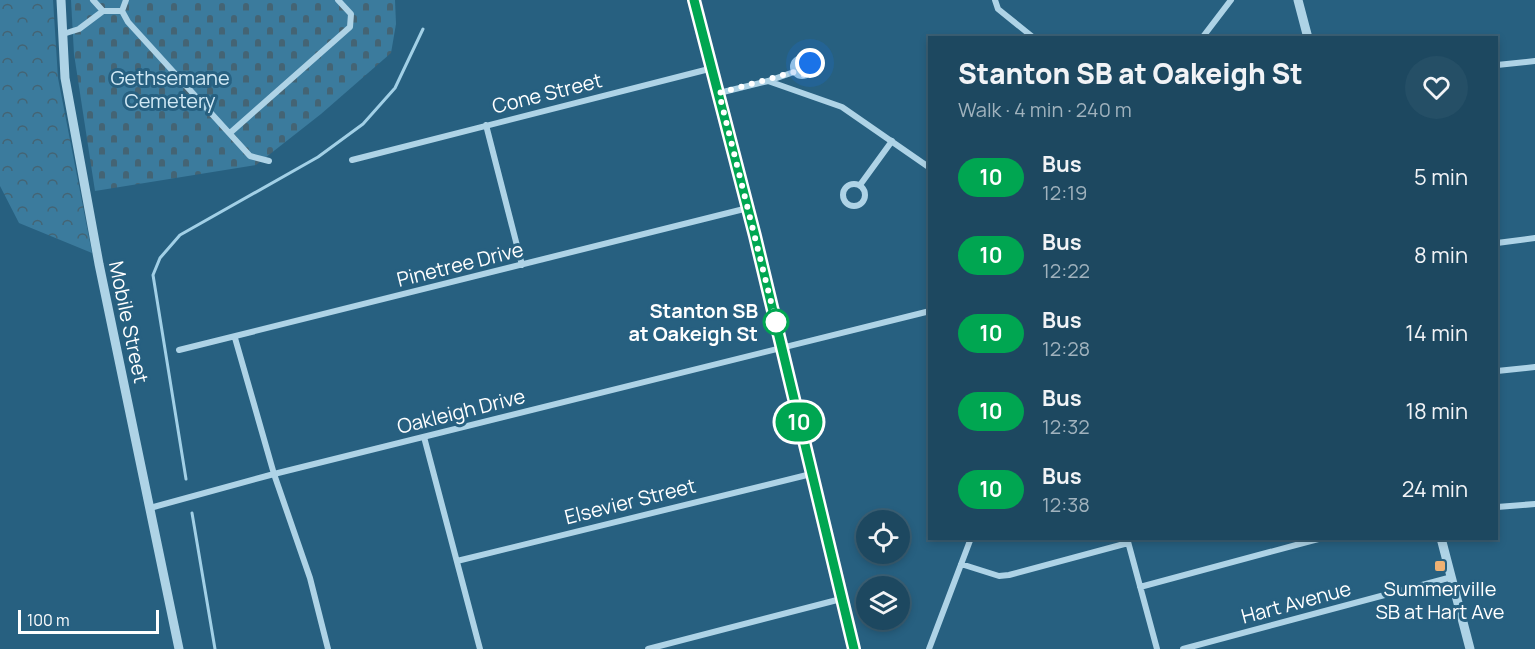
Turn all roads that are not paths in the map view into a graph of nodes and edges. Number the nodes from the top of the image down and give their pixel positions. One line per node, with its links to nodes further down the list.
1 (61, 0): 11 (street, Mobile Street)
2 (93, 0): 9 (street)
3 (126, 0): 10 (street)
4 (338, 0): 22 (street)
5 (694, 0): 17 (street)
6 (995, 0): 12 (street)
7 (1231, 0): 13 (street)
8 (1298, 0): 14 (street)
9 (103, 11): 10 (street); 11 (street)
10 (122, 11): 22 (street)
11 (63, 34): 43 (street, Mobile Street)
12 (1032, 36)
13 (1204, 36)
14 (1307, 36)
15 (1535, 61): 16 (street)
16 (1498, 65)
17 (712, 68): 20 (street); 21 (street, Cone Street)
18 (794, 72): 19 (street)
19 (768, 81): 20 (street); 23 (street)
20 (719, 93): 28 (street)
21 (486, 125): 24 (street, Cone Street); 31 (street)
22 (230, 133): 25 (street)
23 (892, 141): 26 (street); 27 (street)
24 (352, 160)
25 (269, 161)
26 (928, 167)
27 (860, 185)
28 (748, 208): 31 (street, Pinetree Drive); 34 (street)
29 (1535, 238): 30 (street)
30 (1498, 243)
31 (522, 265): 33 (street, Pinetree Drive)
32 (928, 311): 34 (street, Oakleigh Drive)
33 (235, 338): 35 (street, Pinetree Drive); 39 (street)
34 (782, 347): 38 (street, Oakleigh Drive); 40 (street)
35 (179, 350)
36 (1535, 367): 37 (street)
37 (1498, 371)
38 (424, 438): 39 (street, Oakleigh Drive); 48 (street)
39 (274, 474): 43 (street, Oakleigh Drive); 54 (street)
40 (811, 474): 48 (street, Elsevier Street); 52 (street)
41 (1535, 504): 42 (street)
42 (1498, 507)
43 (150, 508): 53 (street, Mobile Street)
44 (970, 540): 49 (street)
45 (1314, 540): 51 (street)
46 (1442, 540): 50 (street)
47 (1127, 541): 49 (street); 51 (street)
48 (457, 561): 55 (street)
49 (961, 564): 58 (street)
50 (1452, 577): 60 (street, Hart Avenue); 61 (street)
51 (1140, 587): 59 (street)
52 (842, 599): 56 (street); 57 (street)
53 (179, 649)
54 (328, 649)
55 (480, 649)
56 (648, 649)
57 (854, 649)
58 (929, 649)
59 (1156, 649)
60 (1183, 649)
61 (1470, 649)

